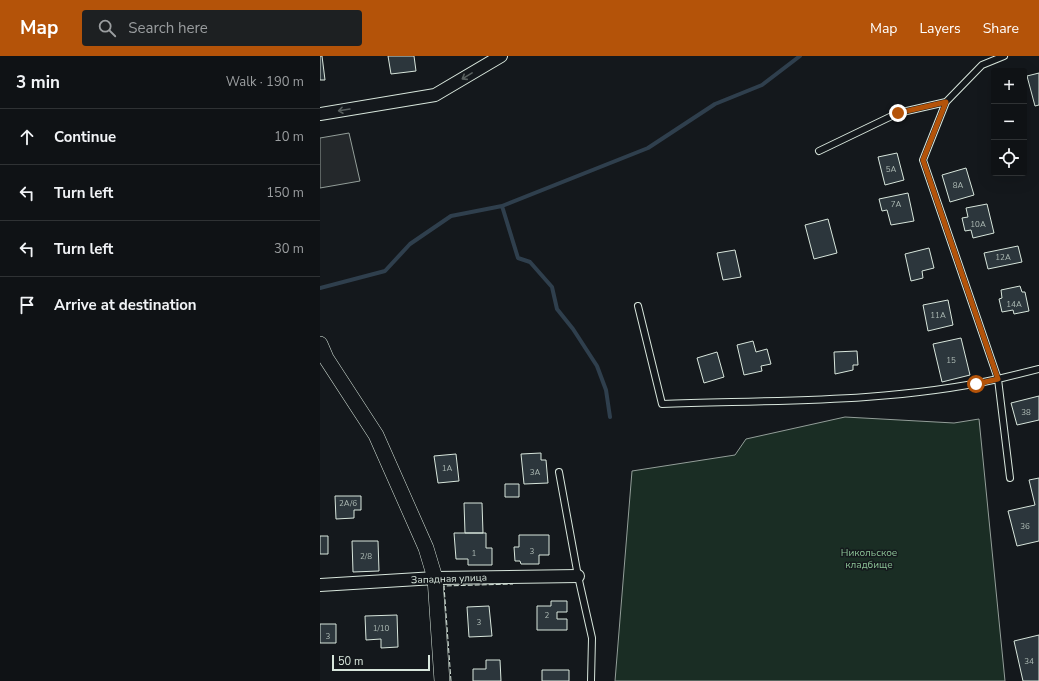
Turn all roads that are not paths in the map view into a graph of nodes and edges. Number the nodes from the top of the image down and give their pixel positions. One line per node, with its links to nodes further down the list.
1 (501, 56): 4 (street, one-way to 4)
2 (1004, 56): 3 (lane)
3 (946, 102): 5 (lane); 10 (lane)
4 (320, 114)
5 (819, 151)
6 (638, 306): 10 (lane)
7 (320, 344): 8 (street)
8 (323, 359): 14 (street)
9 (1039, 369): 10 (lane)
10 (998, 379): 12 (lane)
11 (559, 472): 13 (lane)
12 (1010, 478)
13 (578, 576): 14 (street, Западная улица); 17 (lane)
14 (435, 578): 15 (street, Западная улица); 16 (street)
15 (320, 585)
16 (442, 681)
17 (591, 681)

